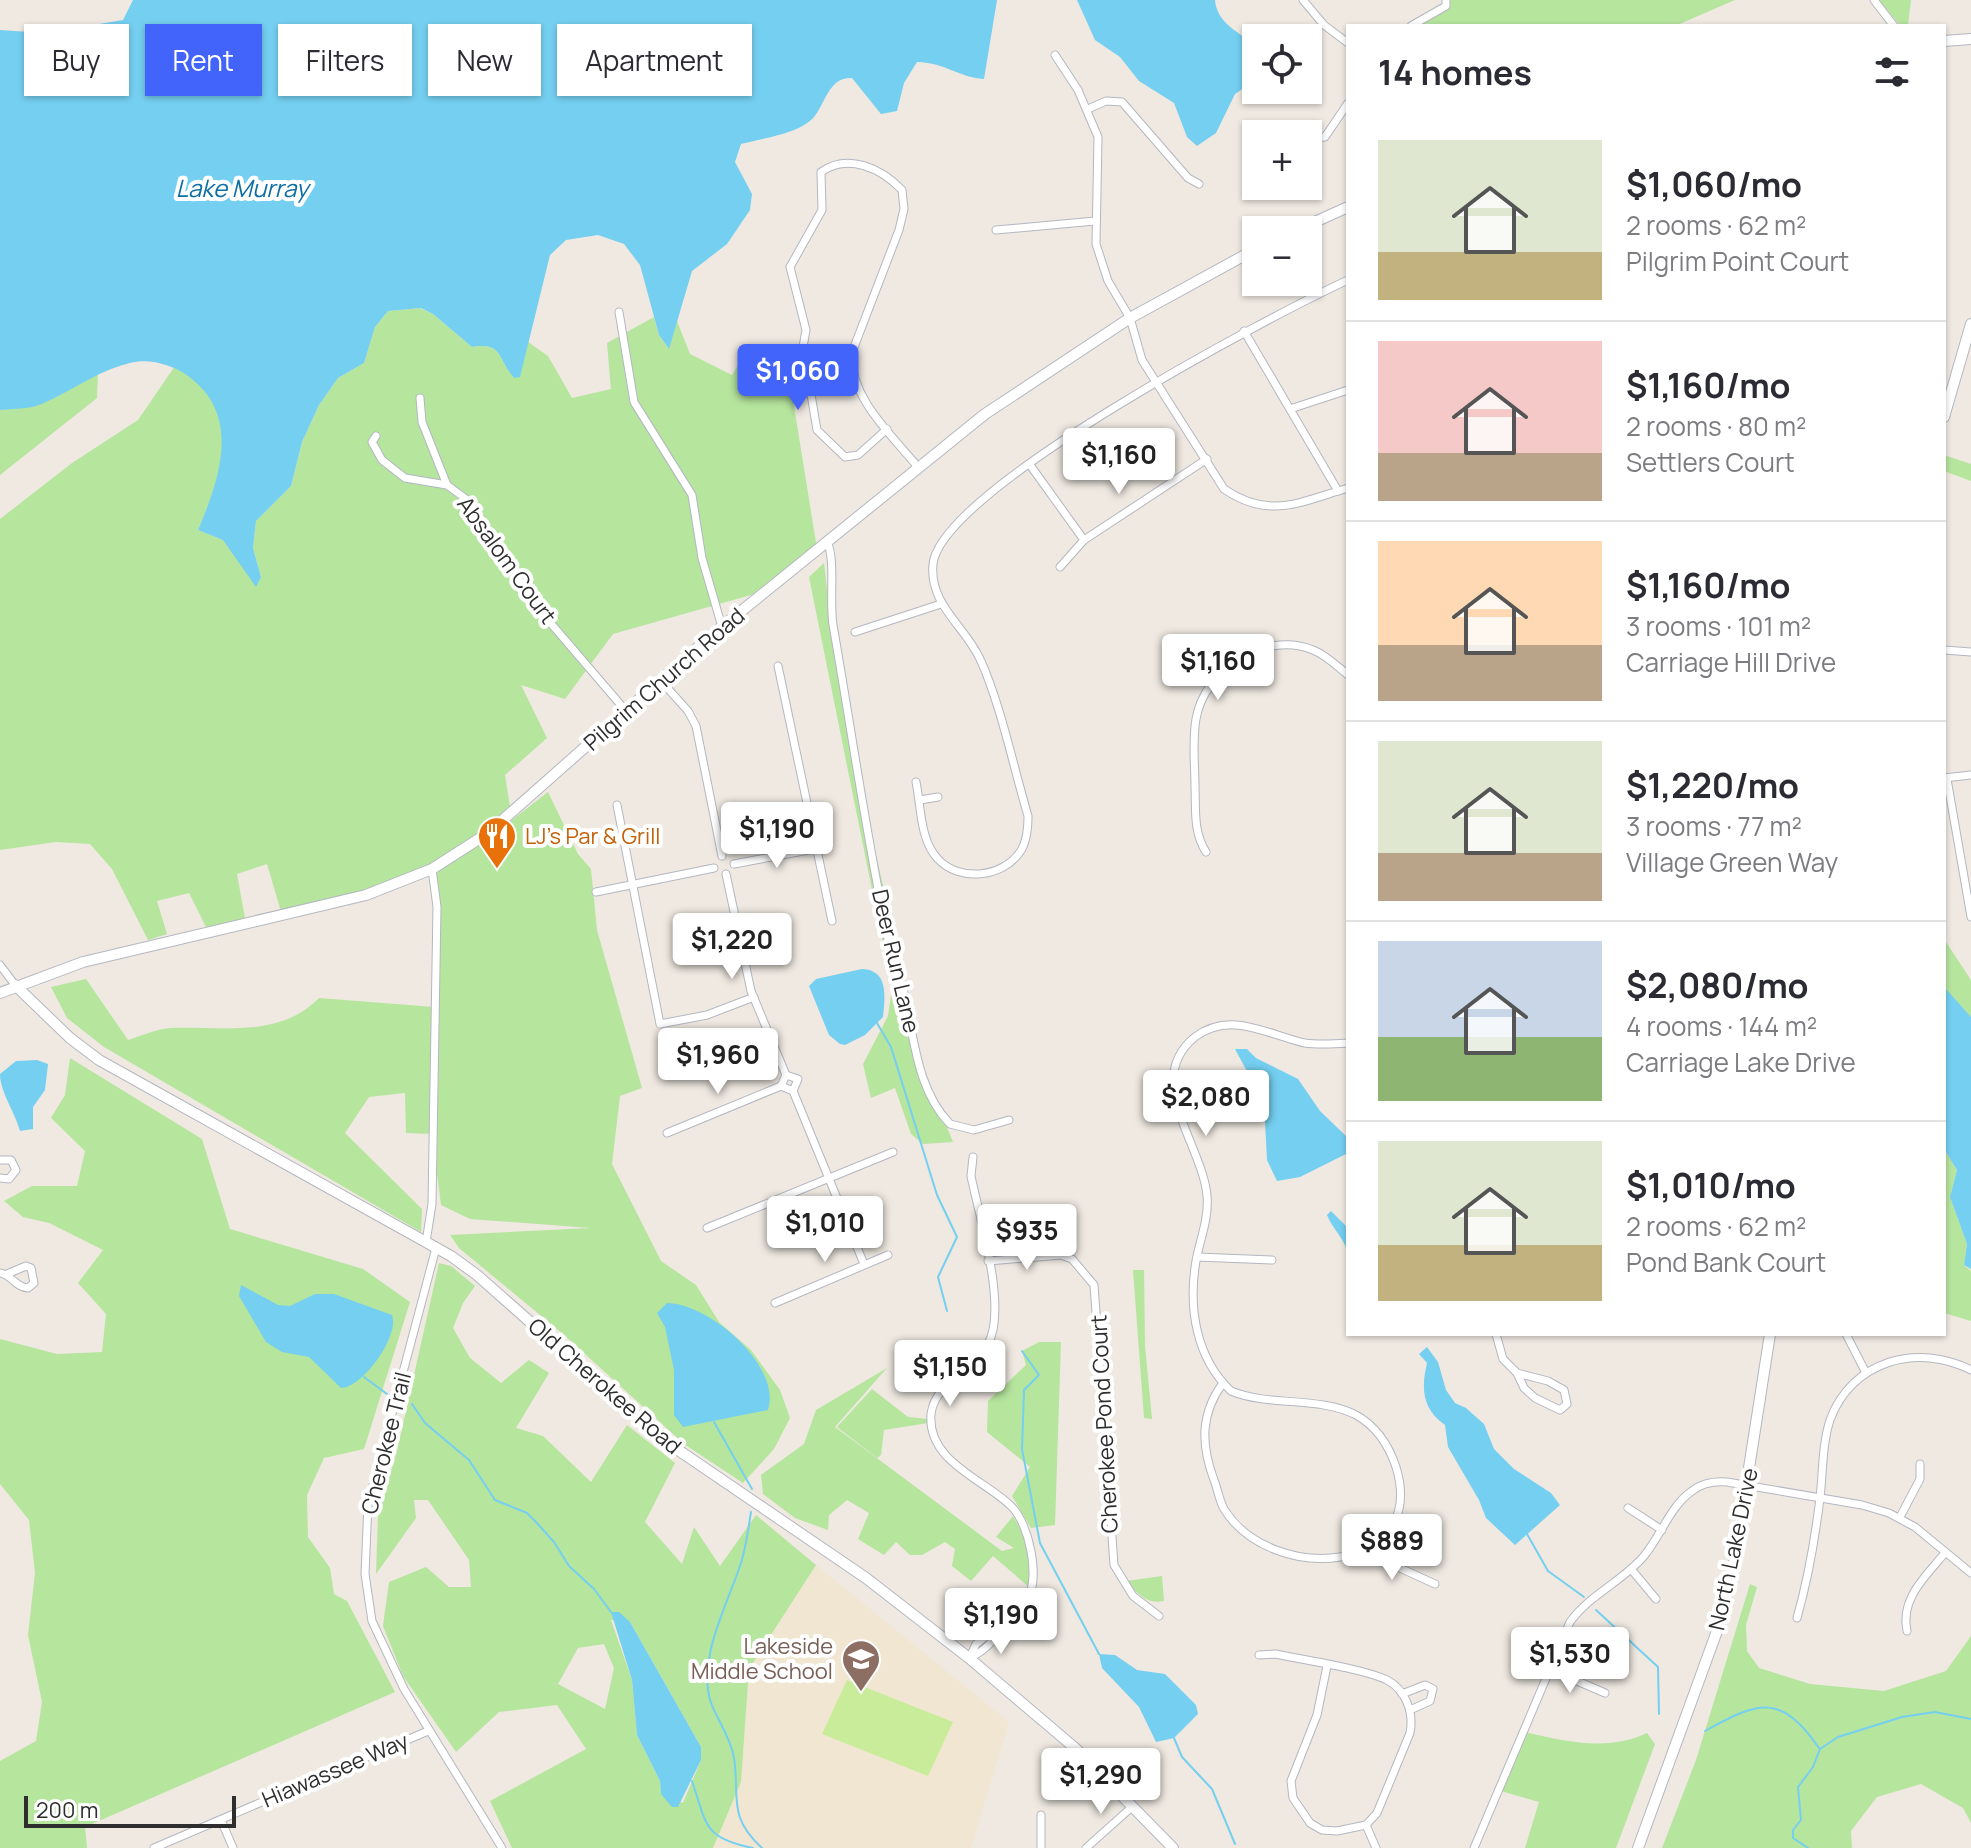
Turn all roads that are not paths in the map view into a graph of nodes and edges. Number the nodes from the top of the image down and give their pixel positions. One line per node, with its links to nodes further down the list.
1 (1303, 0): 8 (street)
2 (1446, 0): 4 (street)
3 (1874, 0): 5 (street)
4 (1414, 24)
5 (1892, 24)
6 (1971, 39): 7 (street)
7 (1946, 41)
8 (1346, 42)
9 (1055, 55): 11 (street)
10 (1346, 106): 12 (street)
11 (1088, 109): 13 (street); 16 (street)
12 (1322, 137)
13 (1199, 184)
14 (1346, 208): 15 (street)
15 (1322, 219)
16 (1095, 221): 17 (street); 21 (street)
17 (996, 230)
18 (1242, 257): 21 (street, Pilgrim Church Road)
19 (1346, 281): 23 (street)
20 (619, 312): 41 (street)
21 (1130, 318): 24 (street); 33 (street, Pilgrim Church Road)
22 (1971, 324): 28 (street)
23 (1244, 331): 24 (street); 27 (street)
24 (1154, 381): 31 (street); 32 (street)
25 (1346, 391): 27 (street)
26 (420, 398): 34 (street, Absalom Court)
27 (1290, 409): 36 (street)
28 (1946, 410)
29 (887, 429): 29 (street); 33 (street)
30 (376, 436): 34 (street, Absalom Court)
31 (1207, 459): 36 (street); 37 (street)
32 (1030, 465): 37 (street); 40 (street)
33 (917, 466): 38 (street, Pilgrim Church Road)
34 (447, 485): 50 (street, Absalom Court)
35 (1346, 489): 36 (street)
36 (1338, 491)
37 (1084, 540): 39 (street)
38 (827, 541): 41 (street, Pilgrim Church Road); 77 (street, Deer Run Lane)
39 (1060, 567)
40 (941, 604): 42 (street); 55 (street)
41 (722, 627): 49 (street, Pilgrim Church Road)
42 (855, 632)
43 (1946, 650): 44 (street)
44 (1959, 652): 45 (street); 46 (street)
45 (1971, 652)
46 (1946, 656)
47 (778, 666): 57 (street)
48 (1346, 674): 58 (street)
49 (661, 681): 50 (street, Pilgrim Church Road); 59 (street)
50 (626, 711): 62 (street, Pilgrim Church Road)
51 (1971, 775): 52 (street)
52 (1946, 778): 66 (street)
53 (916, 782): 55 (street)
54 (938, 797): 55 (street)
55 (920, 800)
56 (617, 805): 64 (street)
57 (814, 849): 60 (street); 68 (street)
58 (1206, 852)
59 (722, 856): 60 (street); 61 (street)
60 (734, 864): 63 (street)
61 (714, 868): 63 (street); 64 (street)
62 (432, 869): 70 (street, Pilgrim Church Road); 85 (street, Cherokee Trail)
63 (726, 874): 72 (street)
64 (632, 884): 65 (street); 72 (street)
65 (596, 892)
66 (1969, 901): 67 (street)
67 (1971, 917)
68 (832, 921)
69 (0, 965): 70 (street)
70 (15, 985): 71 (street); 85 (street, Old Cherokee Road)
71 (0, 993)
72 (754, 997): 74 (street)
73 (1346, 1043): 87 (street)
74 (786, 1075): 75 (street); 76 (street)
75 (781, 1086): 76 (street); 78 (street)
76 (793, 1091): 82 (street)
77 (1009, 1120)
78 (667, 1133)
79 (893, 1152): 82 (street)
80 (973, 1157): 89 (street)
81 (0, 1160): 83 (street)
82 (831, 1177): 84 (street); 90 (street)
83 (0, 1178)
84 (707, 1228)
85 (431, 1245): 115 (street, Old Cherokee Road); 121 (street, Cherokee Trail)
86 (888, 1255): 90 (street)
87 (1197, 1257): 88 (street); 98 (street)
88 (1272, 1260)
89 (988, 1261): 111 (street, Cherokee Pond Court); 115 (street)
90 (864, 1264): 91 (street)
91 (775, 1303)
92 (1497, 1336): 97 (street)
93 (1770, 1336): 100 (street, North Lake Drive)
94 (1847, 1336): 96 (street)
95 (1971, 1370): 96 (street)
96 (1865, 1371): 101 (street)
97 (1517, 1373): 97 (street)
98 (1223, 1383): 105 (street); 105 (street)
99 (1920, 1464): 103 (street)
100 (1747, 1486): 101 (street); 104 (street); 134 (street, North Lake Drive)
101 (1820, 1497): 103 (street); 112 (street)
102 (1628, 1508): 104 (street)
103 (1900, 1517): 106 (street)
104 (1662, 1530): 107 (street)
105 (1379, 1541): 109 (street)
106 (1944, 1554): 108 (street); 113 (street)
107 (1631, 1569): 110 (street); 117 (street)
108 (1971, 1573)
109 (1435, 1584)
110 (1656, 1599)
111 (1159, 1616)
112 (1797, 1618)
113 (1907, 1631)
114 (1259, 1655): 116 (street)
115 (969, 1658): 122 (street, Old Cherokee Road)
116 (1327, 1666): 119 (street); 125 (street)
117 (1547, 1668): 118 (street); 133 (street)
118 (1605, 1693)
119 (1402, 1694): 120 (street); 120 (street)
120 (1410, 1710): 125 (street)
121 (428, 1731): 124 (street, Hiawassee Way); 129 (street, Cherokee Trail)
122 (1133, 1806): 126 (street); 131 (street, Old Cherokee Road)
123 (1041, 1815): 130 (street)
124 (221, 1820): 127 (street, Hiawassee Way); 128 (street)
125 (1366, 1825): 132 (street)
126 (1090, 1847)
127 (154, 1848)
128 (233, 1848)
129 (502, 1848)
130 (1041, 1848)
131 (1173, 1848)
132 (1376, 1848)
133 (1474, 1848)
134 (1638, 1848)

